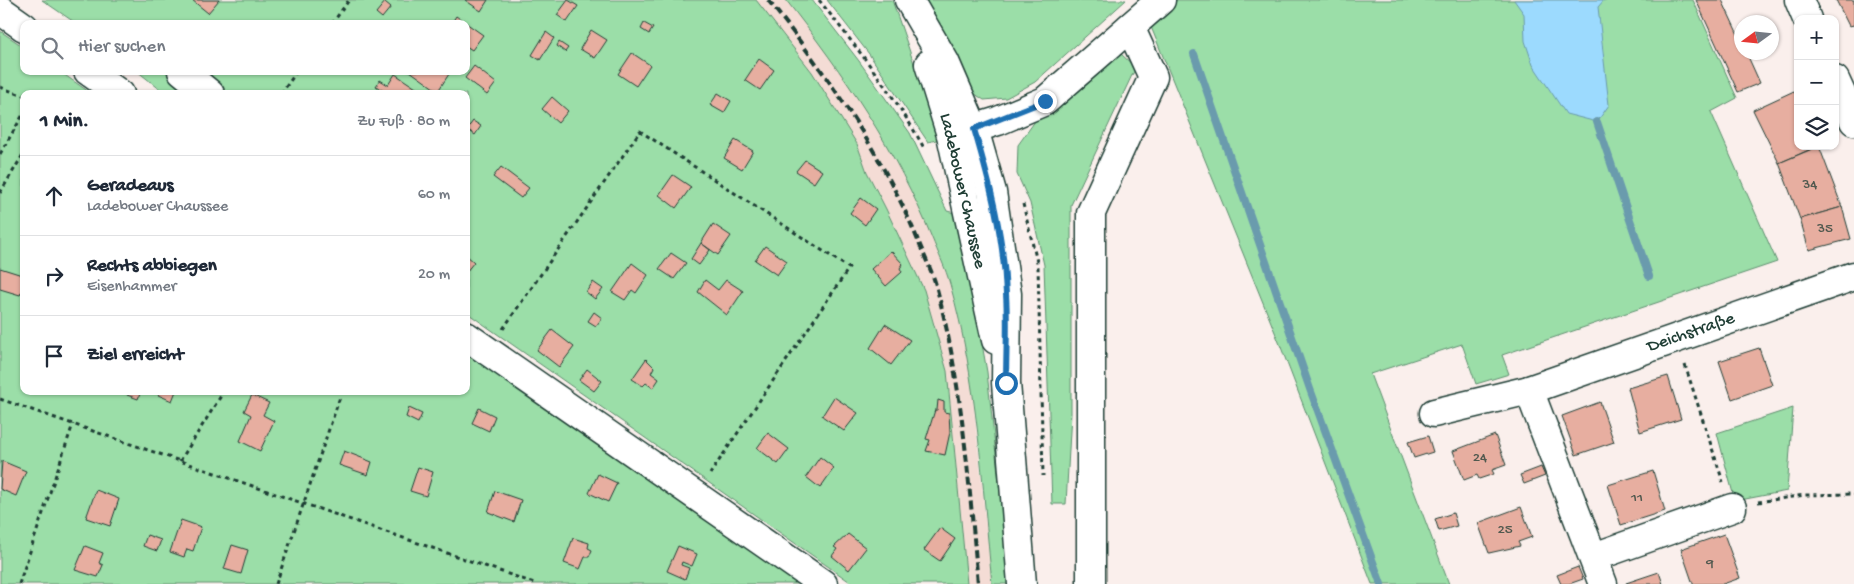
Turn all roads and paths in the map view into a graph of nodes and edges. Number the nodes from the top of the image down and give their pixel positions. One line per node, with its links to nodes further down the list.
1 (349, 0): 8 (path)
2 (819, 0): 23 (path)
3 (1161, 0): 10 (street)
4 (1798, 0): 7 (street)
5 (909, 1): 22 (street, Ladebower Chaussee)
6 (0, 10): 9 (street)
7 (1805, 15)
8 (335, 20)
9 (20, 24)
10 (1130, 27): 22 (street); 47 (street)
11 (94, 75): 16 (street)
12 (187, 75): 17 (street)
13 (294, 75): 18 (path)
14 (0, 87): 19 (path)
15 (1839, 89): 21 (street)
16 (114, 90)
17 (205, 90)
18 (284, 90)
19 (20, 94)
20 (20, 119): 24 (path)
21 (1854, 121)
22 (963, 132): 46 (street, Ladebower Chaussee)
23 (927, 152)
24 (0, 154)
25 (20, 160): 26 (path)
26 (0, 193)
27 (1854, 276): 28 (street, Deichstraße)
28 (1676, 338): 30 (street, Deichstraße); 40 (path)
29 (477, 343): 38 (street); 38 (path)
30 (1529, 390): 34 (street, Deichstraße); 41 (street)
31 (221, 395): 36 (path)
32 (340, 397): 39 (path)
33 (0, 399): 35 (path)
34 (1434, 413)
35 (73, 424): 36 (path); 42 (path)
36 (180, 461): 39 (path)
37 (1854, 494): 40 (path)
38 (695, 495): 45 (street)
39 (303, 503): 43 (path); 44 (path)
40 (1732, 508): 41 (street)
41 (1594, 557): 48 (street)
42 (19, 584)
43 (276, 584)
44 (537, 584)
45 (823, 584)
46 (1022, 584)
47 (1091, 584)
48 (1603, 584)

